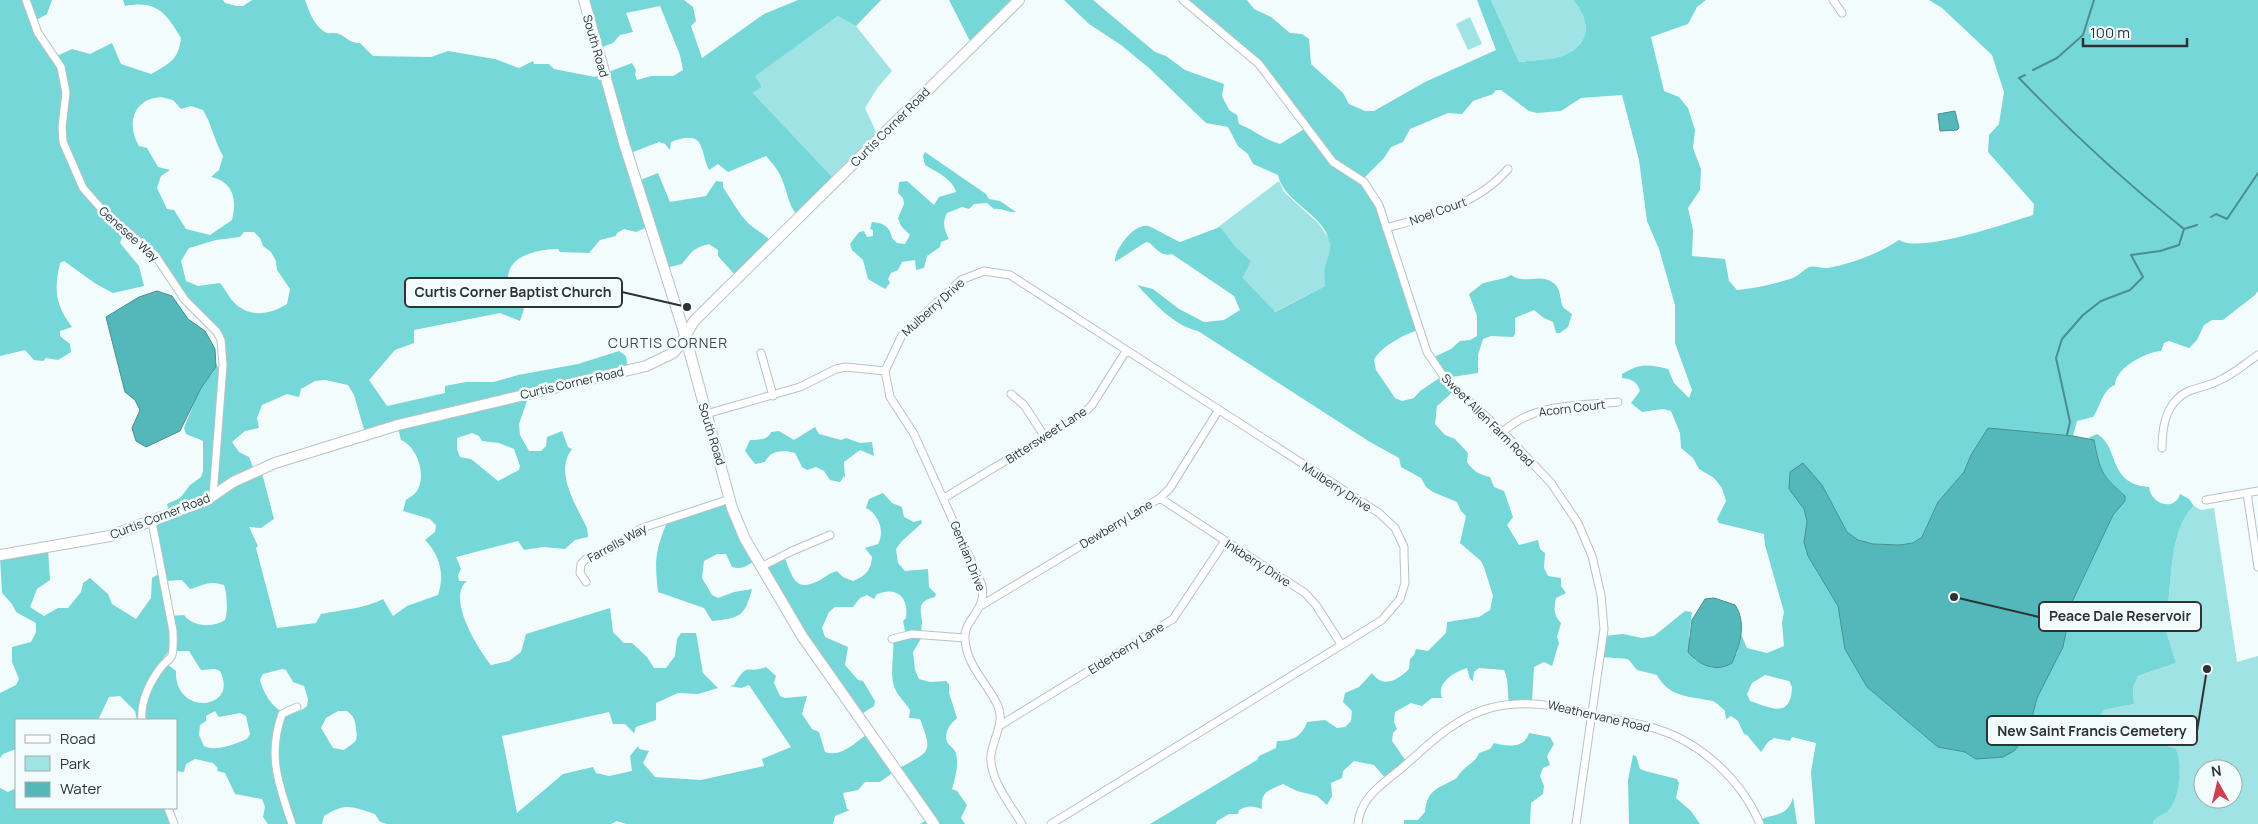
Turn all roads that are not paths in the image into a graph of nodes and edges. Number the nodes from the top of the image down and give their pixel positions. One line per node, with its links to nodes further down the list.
1 (26, 0): 24 (street, Genesee Way)
2 (584, 0): 9 (street, South Road)
3 (1019, 0): 9 (street, Curtis Corner Road)
4 (1183, 0): 8 (street, Sweet Allen Farm Road)
5 (1833, 0): 6 (street)
6 (1842, 13)
7 (1508, 169): 8 (street, Noel Court)
8 (1386, 228): 19 (street, Sweet Allen Farm Road)
9 (685, 335): 18 (street, South Road); 24 (street, Curtis Corner Road)
10 (1126, 351): 13 (street, Mulberry Drive); 17 (street, Mulberry Drive); 20 (street, Bittersweet Lane)
11 (761, 353): 15 (street)
12 (2258, 355): 21 (street)
13 (884, 371): 15 (street); 25 (street, Gentian Drive)
14 (1011, 394): 20 (street)
15 (773, 396): 18 (street)
16 (1618, 402): 19 (street, Acorn Court)
17 (1218, 411): 26 (street, Dewberry Lane); 39 (street, Mulberry Drive)
18 (706, 414): 27 (street, South Road)
19 (1503, 432): 41 (street, Sweet Allen Farm Road)
20 (1045, 436): 25 (street, Bittersweet Lane)
21 (2162, 448)
22 (2258, 491): 23 (street)
23 (2247, 493): 28 (street); 34 (street)
24 (213, 496): 29 (street, Curtis Corner Road)
25 (944, 498): 36 (street, Gentian Drive)
26 (1160, 498): 31 (street, Inkberry Drive); 36 (street, Dewberry Lane)
27 (730, 499): 33 (street, South Road); 35 (street, Farrells Way)
28 (2206, 500)
29 (152, 522): 32 (street, Curtis Corner Road); 42 (street)
30 (830, 535): 33 (street)
31 (1225, 541): 39 (street, Inkberry Drive); 43 (street, Elderberry Lane)
32 (0, 555)
33 (761, 567): 47 (street, South Road)
34 (2258, 567)
35 (586, 582)
36 (982, 605): 37 (street, Gentian Drive)
37 (965, 638): 38 (street); 43 (street)
38 (892, 639)
39 (1341, 644): 49 (street, Mulberry Drive)
40 (297, 707): 46 (street)
41 (1591, 714): 50 (street, Weathervane Road); 51 (street, Sweet Allen Farm Road); 52 (street, Weathervane Road)
42 (142, 719)
43 (999, 726): 48 (street)
44 (168, 809): 45 (street)
45 (174, 824)
46 (292, 824)
47 (934, 824)
48 (1022, 824)
49 (1051, 824)
50 (1358, 824)
51 (1576, 824)
52 (1760, 824)

